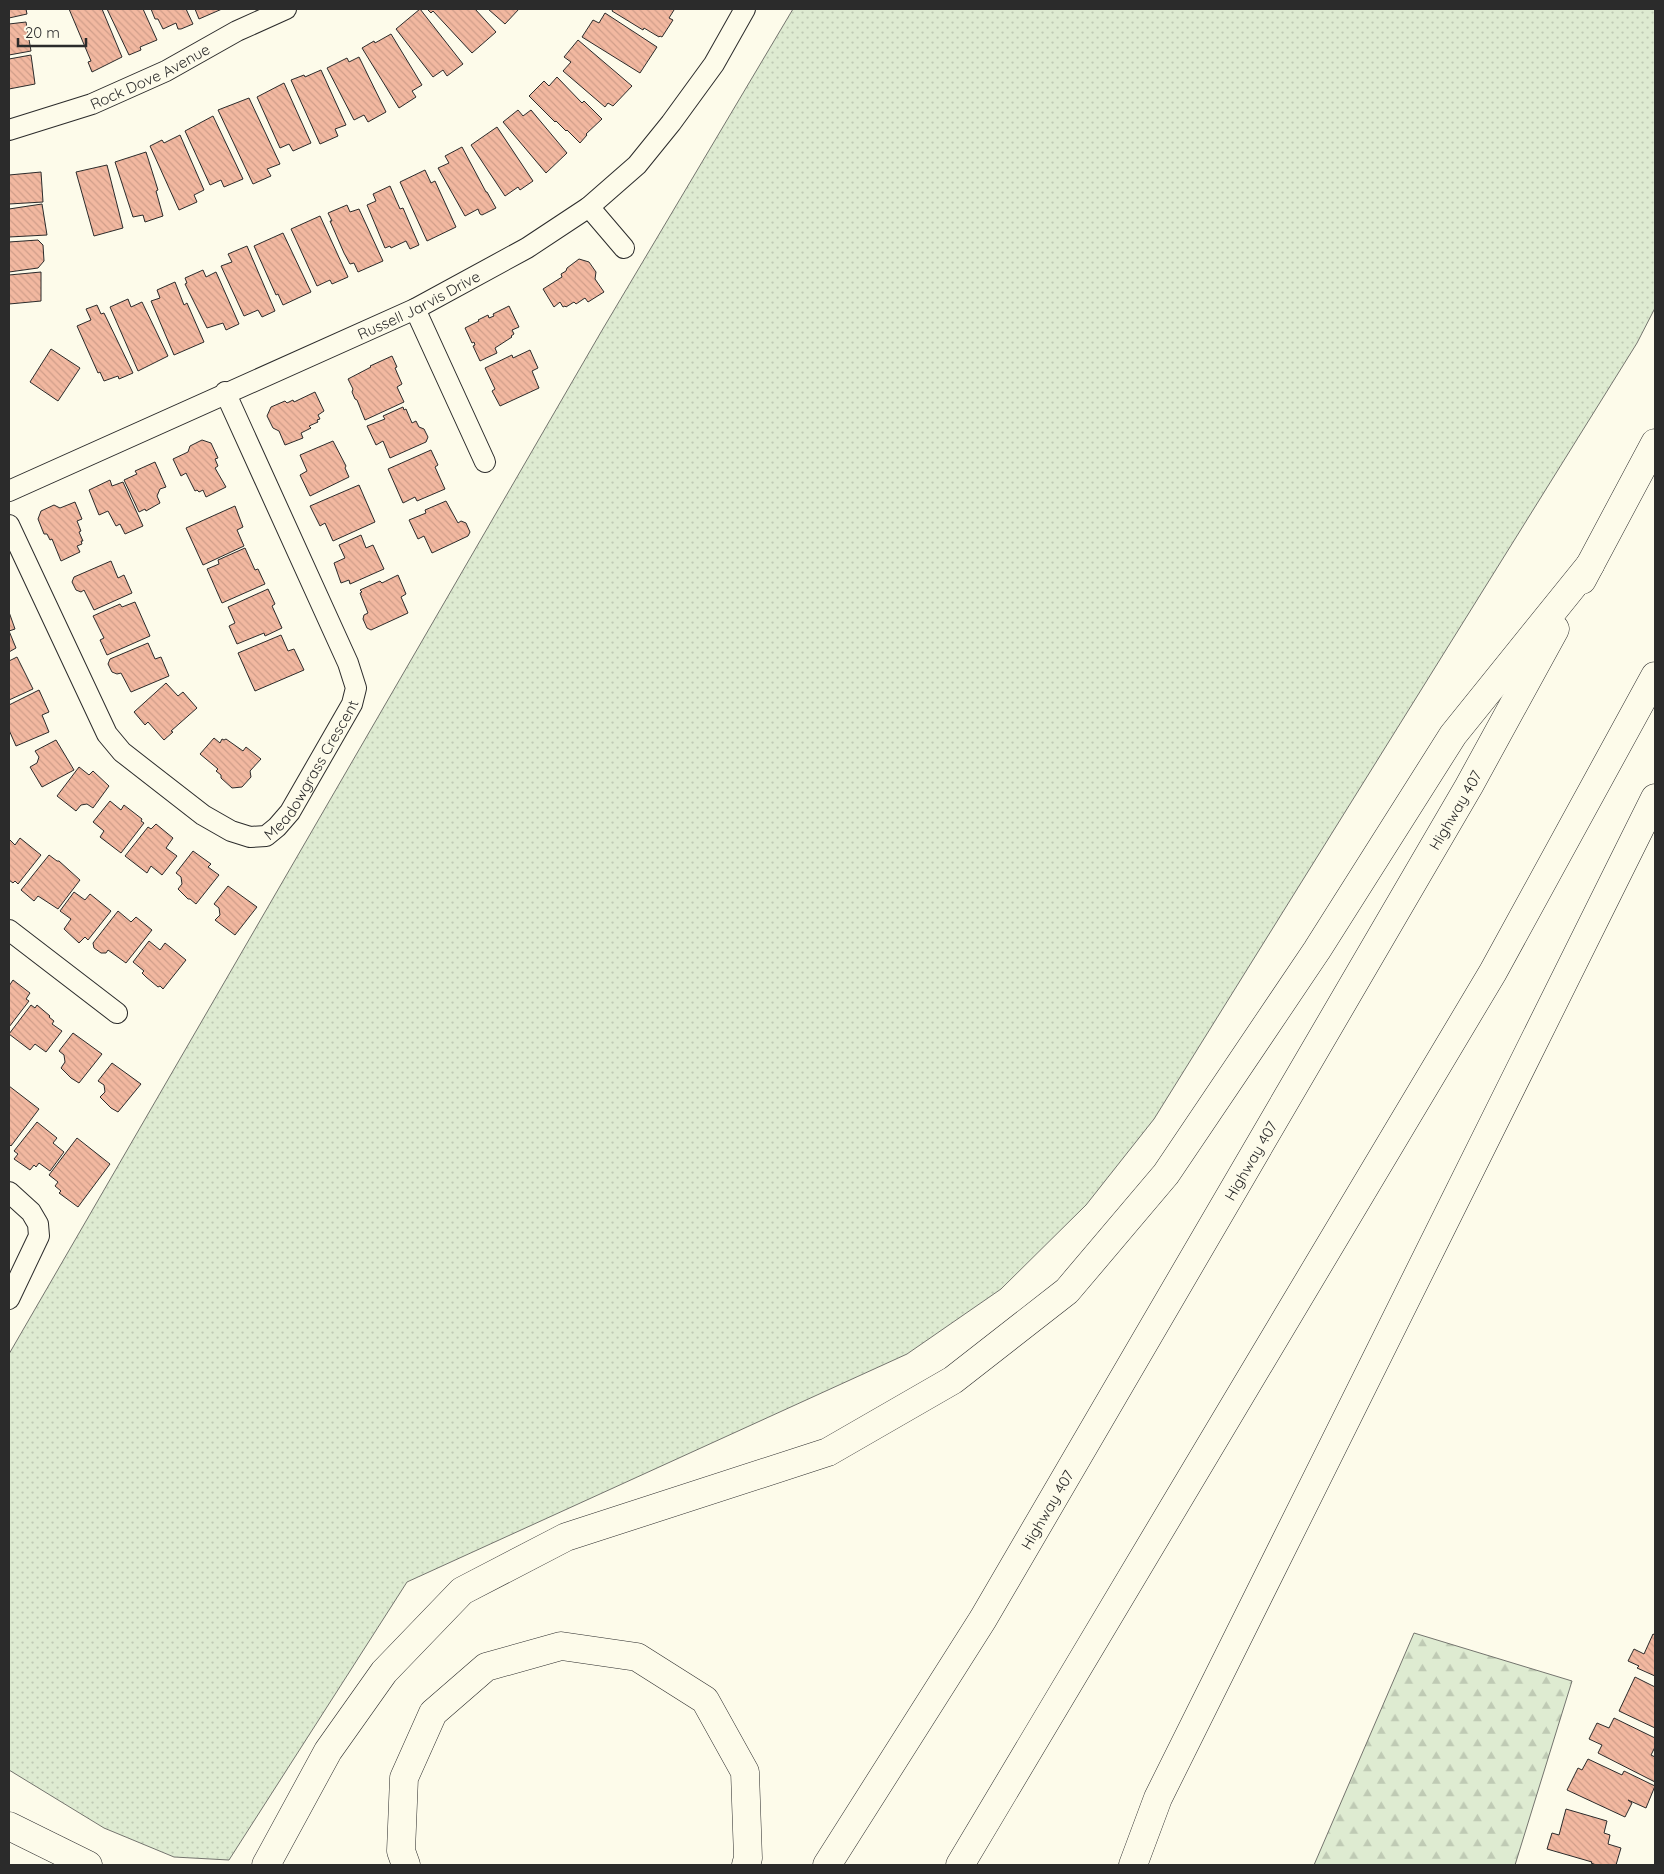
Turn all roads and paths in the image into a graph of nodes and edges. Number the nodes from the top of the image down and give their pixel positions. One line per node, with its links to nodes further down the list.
1 (286, 9): 3 (street, Rock Dove Avenue)
2 (745, 9): 4 (street, Russell Jarvis Drive)
3 (9, 130)
4 (589, 208): 5 (street); 6 (street, Russell Jarvis Drive)
5 (624, 248)
6 (415, 309): 7 (street, Russell Jarvis Drive); 9 (street)
7 (225, 392): 10 (street, Russell Jarvis Drive); 11 (street, Meadowgrass Crescent)
8 (1655, 443): 12 (main road, Highway 407)
9 (485, 462)
10 (9, 491)
11 (9, 524)
12 (1590, 565): 21 (main road); 24 (main road, Highway 407)
13 (1655, 676): 25 (main road)
14 (1655, 798): 26 (main road)
15 (9, 930): 16 (street)
16 (117, 1013)
17 (9, 1192): 18 (street)
18 (9, 1299)
19 (9, 1826): 20 (main road)
20 (88, 1865)
21 (266, 1865)
22 (406, 1865): 23 (main road)
23 (746, 1865)
24 (827, 1865)
25 (960, 1865)
26 (1133, 1865)

